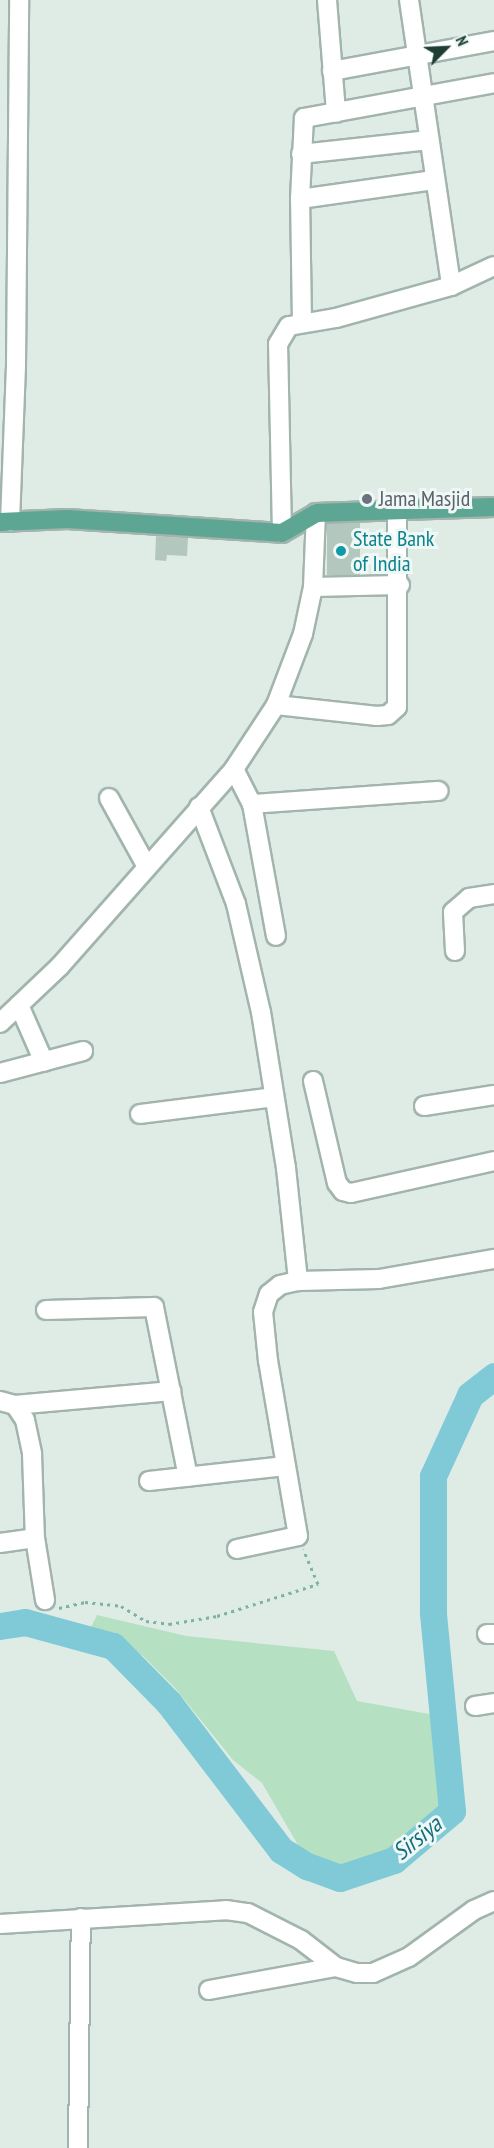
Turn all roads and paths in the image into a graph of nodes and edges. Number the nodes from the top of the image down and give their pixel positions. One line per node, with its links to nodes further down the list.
1 (19, 0): 5 (street)
2 (327, 0): 7 (street)
3 (409, 0): 6 (street)
4 (494, 41): 6 (street)
5 (9, 53): 13 (street)
6 (417, 55): 7 (street); 9 (street)
7 (332, 71): 10 (street)
8 (494, 83): 9 (street)
9 (422, 98): 10 (street); 11 (street)
10 (336, 113): 12 (street)
11 (429, 140): 12 (street); 14 (street)
12 (301, 154): 15 (street)
13 (8, 157): 22 (street)
14 (434, 180): 15 (street); 17 (street)
15 (300, 199): 18 (street)
16 (494, 266): 17 (street)
17 (451, 286): 18 (street)
18 (302, 322): 23 (street)
19 (494, 507): 20 (main road)
20 (398, 511): 21 (main road); 24 (street)
21 (316, 513): 23 (main road); 25 (street)
22 (5, 522): 23 (main road)
23 (282, 533)
24 (400, 585): 25 (street); 26 (street)
25 (313, 587): 26 (street)
26 (276, 705): 27 (street)
27 (234, 769): 30 (street); 31 (street)
28 (439, 791): 30 (street)
29 (109, 798): 32 (street)
30 (252, 804): 34 (street)
31 (199, 807): 32 (street); 43 (street)
32 (146, 865): 36 (street)
33 (494, 894): 35 (street)
34 (276, 936)
35 (455, 951)
36 (19, 1005): 37 (street); 39 (street)
37 (0, 1023)
38 (83, 1051): 39 (street)
39 (44, 1062): 40 (street)
40 (0, 1073)
41 (313, 1081): 46 (street)
42 (494, 1095): 44 (street)
43 (274, 1097): 45 (street); 48 (street)
44 (424, 1106)
45 (140, 1114)
46 (494, 1161)
47 (494, 1258): 48 (street)
48 (298, 1281): 52 (street)
49 (46, 1310): 50 (street)
50 (171, 1390): 51 (street); 53 (street)
51 (8, 1403): 56 (street)
52 (285, 1466): 53 (street); 55 (street)
53 (188, 1477): 54 (street)
54 (149, 1481)
55 (298, 1536): 58 (street); 59 (path)
56 (35, 1538): 57 (street); 59 (street)
57 (0, 1543)
58 (237, 1549)
59 (45, 1600)
60 (494, 1703): 61 (street)
61 (475, 1706)
62 (494, 1901): 65 (street)
63 (81, 1918): 64 (street); 65 (street); 67 (street)
64 (0, 1924)
65 (336, 1966): 66 (street)
66 (209, 1990)
67 (78, 2148)

